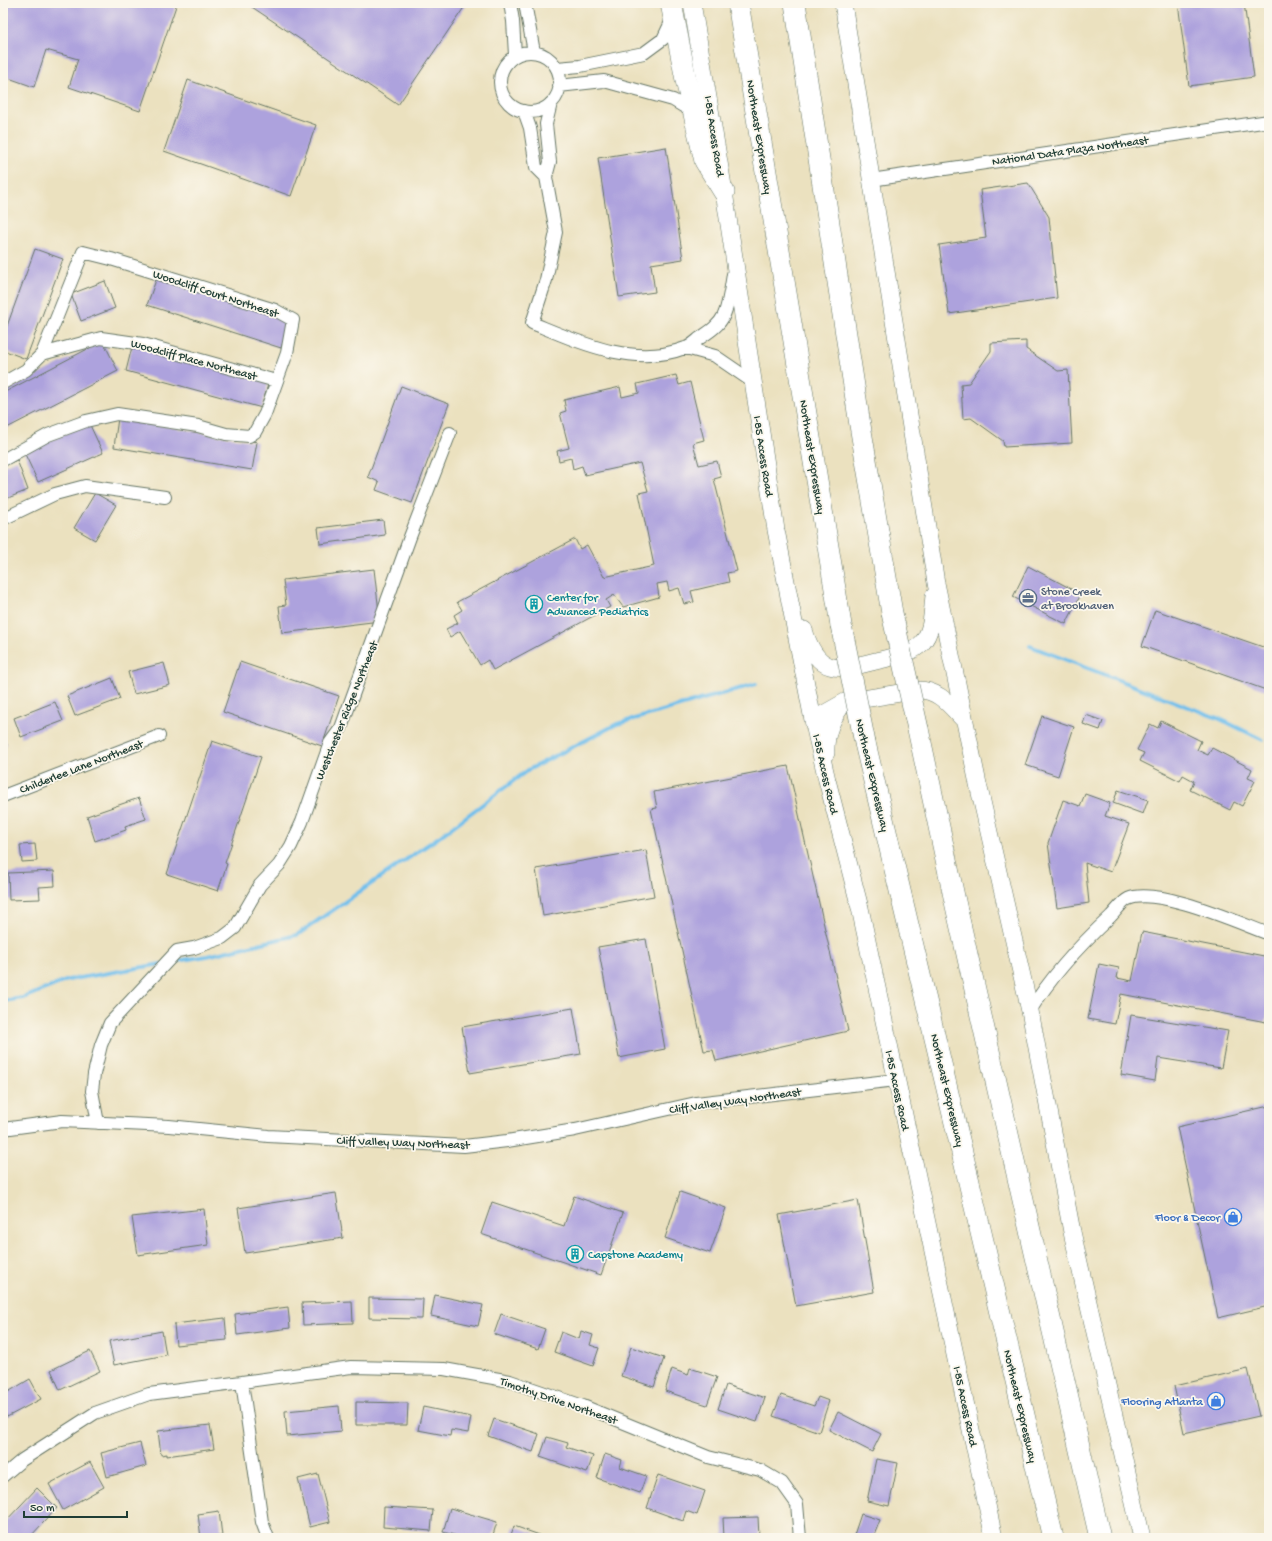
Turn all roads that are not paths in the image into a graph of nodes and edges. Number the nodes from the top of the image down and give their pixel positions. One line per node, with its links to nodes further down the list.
1 (510, 3): 9 (street)
2 (525, 3): 8 (street)
3 (692, 3): 18 (main road, I-85 Access Road)
4 (738, 3): 47 (highway, Northeast Expressway, bridge)
5 (795, 3): 48 (highway, bridge)
6 (843, 3): 17 (main road)
7 (672, 10): 10 (street); 14 (highway)
8 (534, 52): 9 (street); 10 (street)
9 (515, 56): 13 (street)
10 (557, 68): 11 (street)
11 (560, 86): 12 (street); 14 (street)
12 (551, 103): 13 (street); 16 (street)
13 (524, 111): 16 (street)
14 (693, 112): 18 (highway)
15 (1269, 121): 17 (street, National Data Plaza Northeast)
16 (546, 177): 20 (street)
17 (872, 180): 30 (main road)
18 (724, 192): 19 (main road, I-85 Access Road)
19 (735, 265): 20 (street); 23 (main road, I-85 Access Road)
20 (686, 348): 23 (street)
21 (42, 354): 22 (street, Woodcliff Place Northeast); 22 (street, Woodcliff Court Northeast); 24 (street, Woodcliff Court Northeast)
22 (276, 381): 26 (street, Woodcliff Court Northeast)
23 (753, 382): 29 (main road, I-85 Access Road)
24 (3, 383)
25 (450, 433): 40 (street, Westchester Ridge Northeast)
26 (3, 460)
27 (165, 497): 28 (street)
28 (3, 519)
29 (776, 530): 30 (main road); 32 (main road, I-85 Access Road)
30 (936, 583): 33 (main road)
31 (844, 702): 32 (main road); 33 (main road); 35 (main road)
32 (813, 720): 35 (main road, I-85 Access Road)
33 (965, 721): 38 (main road)
34 (159, 736): 36 (street, Childerlee Lane Northeast)
35 (827, 780): 39 (main road, I-85 Access Road)
36 (3, 796)
37 (1269, 934): 38 (street)
38 (1030, 1011): 49 (main road)
39 (896, 1080): 40 (street, Cliff Valley Way Northeast); 46 (main road, I-85 Access Road)
40 (98, 1123): 41 (street, Cliff Valley Way Northeast)
41 (3, 1129)
42 (242, 1382): 43 (street, Timothy Drive Northeast); 44 (street); 45 (street, Timothy Drive Northeast)
43 (3, 1476)
44 (268, 1538)
45 (800, 1538)
46 (994, 1538)
47 (1053, 1538)
48 (1100, 1538)
49 (1142, 1538)

